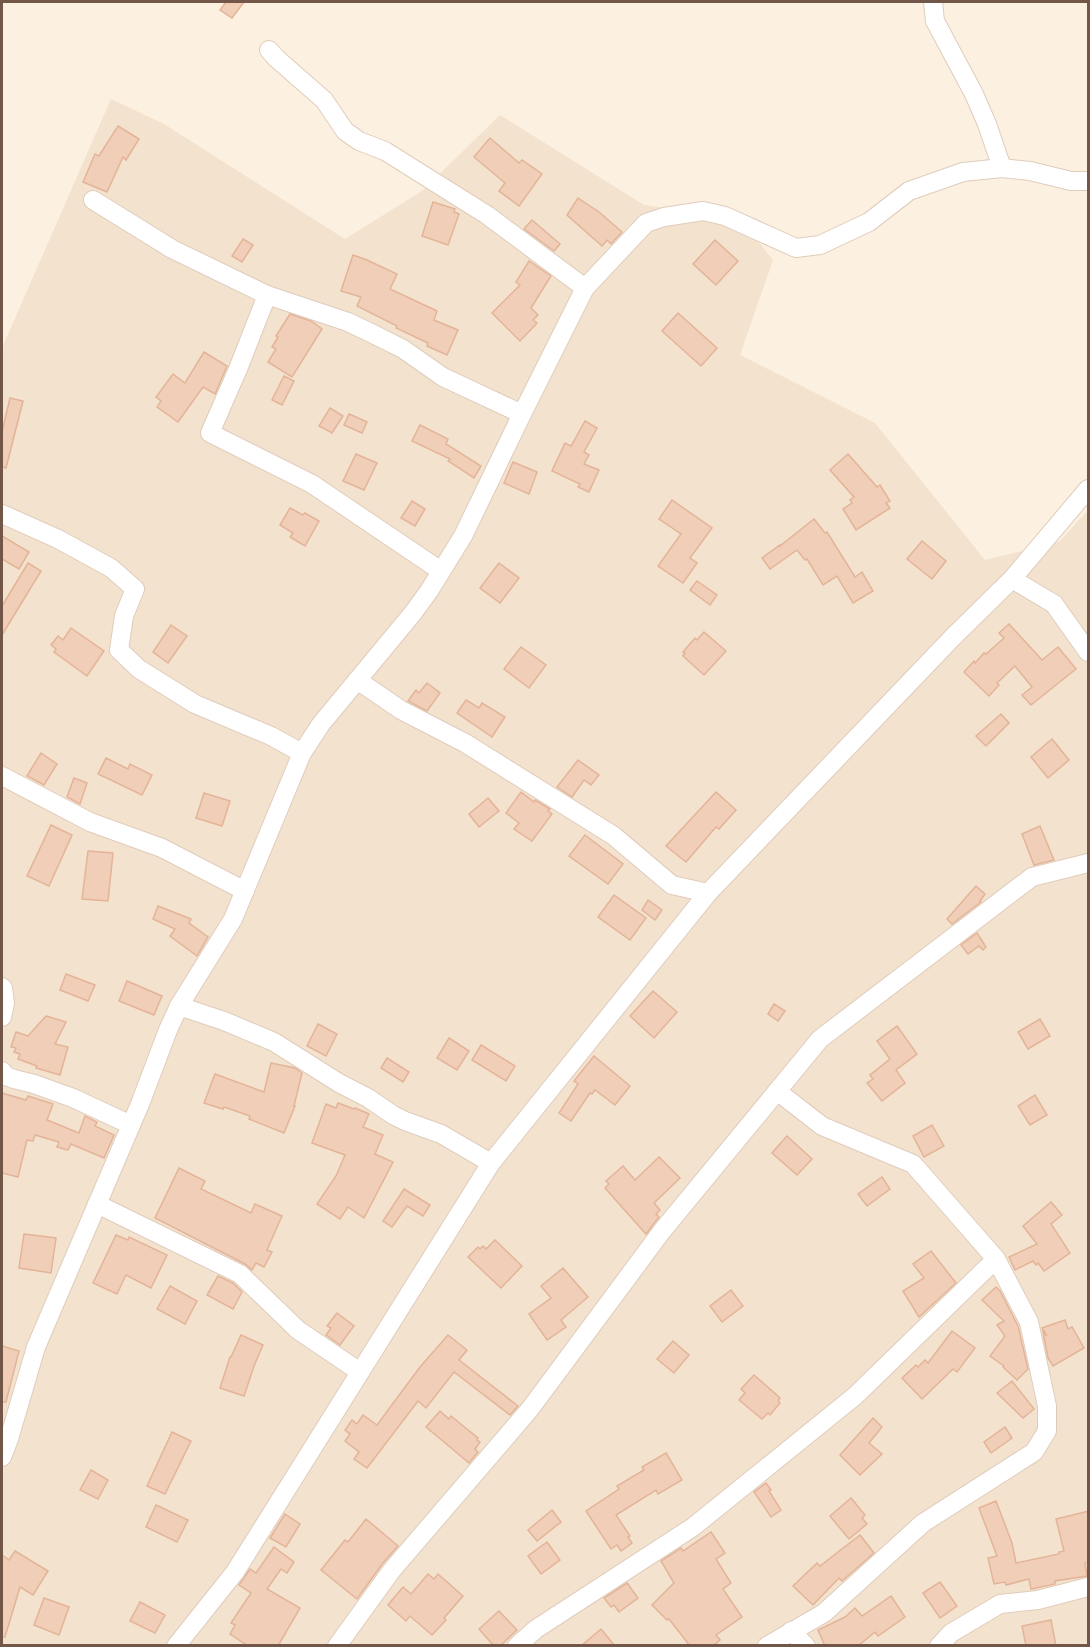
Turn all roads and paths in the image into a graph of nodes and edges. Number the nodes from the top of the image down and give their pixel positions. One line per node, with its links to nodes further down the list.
1 (933, 2): 3 (street)
2 (269, 50): 6 (street)
3 (1002, 168): 4 (street); 6 (street)
4 (1089, 181)
5 (93, 200): 7 (street)
6 (585, 288): 8 (street)
7 (267, 296): 8 (street); 11 (street)
8 (522, 414): 11 (street)
9 (1089, 489): 12 (street)
10 (2, 514): 15 (street)
11 (441, 571): 14 (street)
12 (1012, 579): 13 (street); 19 (street)
13 (1089, 651)
14 (357, 680): 15 (street); 19 (street)
15 (302, 753): 18 (street)
16 (2, 776): 18 (street)
17 (1089, 863): 24 (street)
18 (245, 891): 21 (street)
19 (708, 893): 26 (street)
20 (2, 987): 22 (street)
21 (179, 1006): 25 (street); 26 (street)
22 (2, 1017)
23 (2, 1071): 25 (street)
24 (777, 1091): 28 (street); 34 (street)
25 (131, 1125): 27 (street)
26 (491, 1163): 29 (street)
27 (97, 1204): 29 (street); 30 (street)
28 (996, 1259): 32 (street); 35 (street)
29 (360, 1372): 33 (street)
30 (2, 1457)
31 (1089, 1587): 38 (street)
32 (791, 1631): 36 (street); 37 (street)
33 (176, 1646)
34 (337, 1646)
35 (517, 1646)
36 (767, 1646)
37 (806, 1646)
38 (939, 1646)

